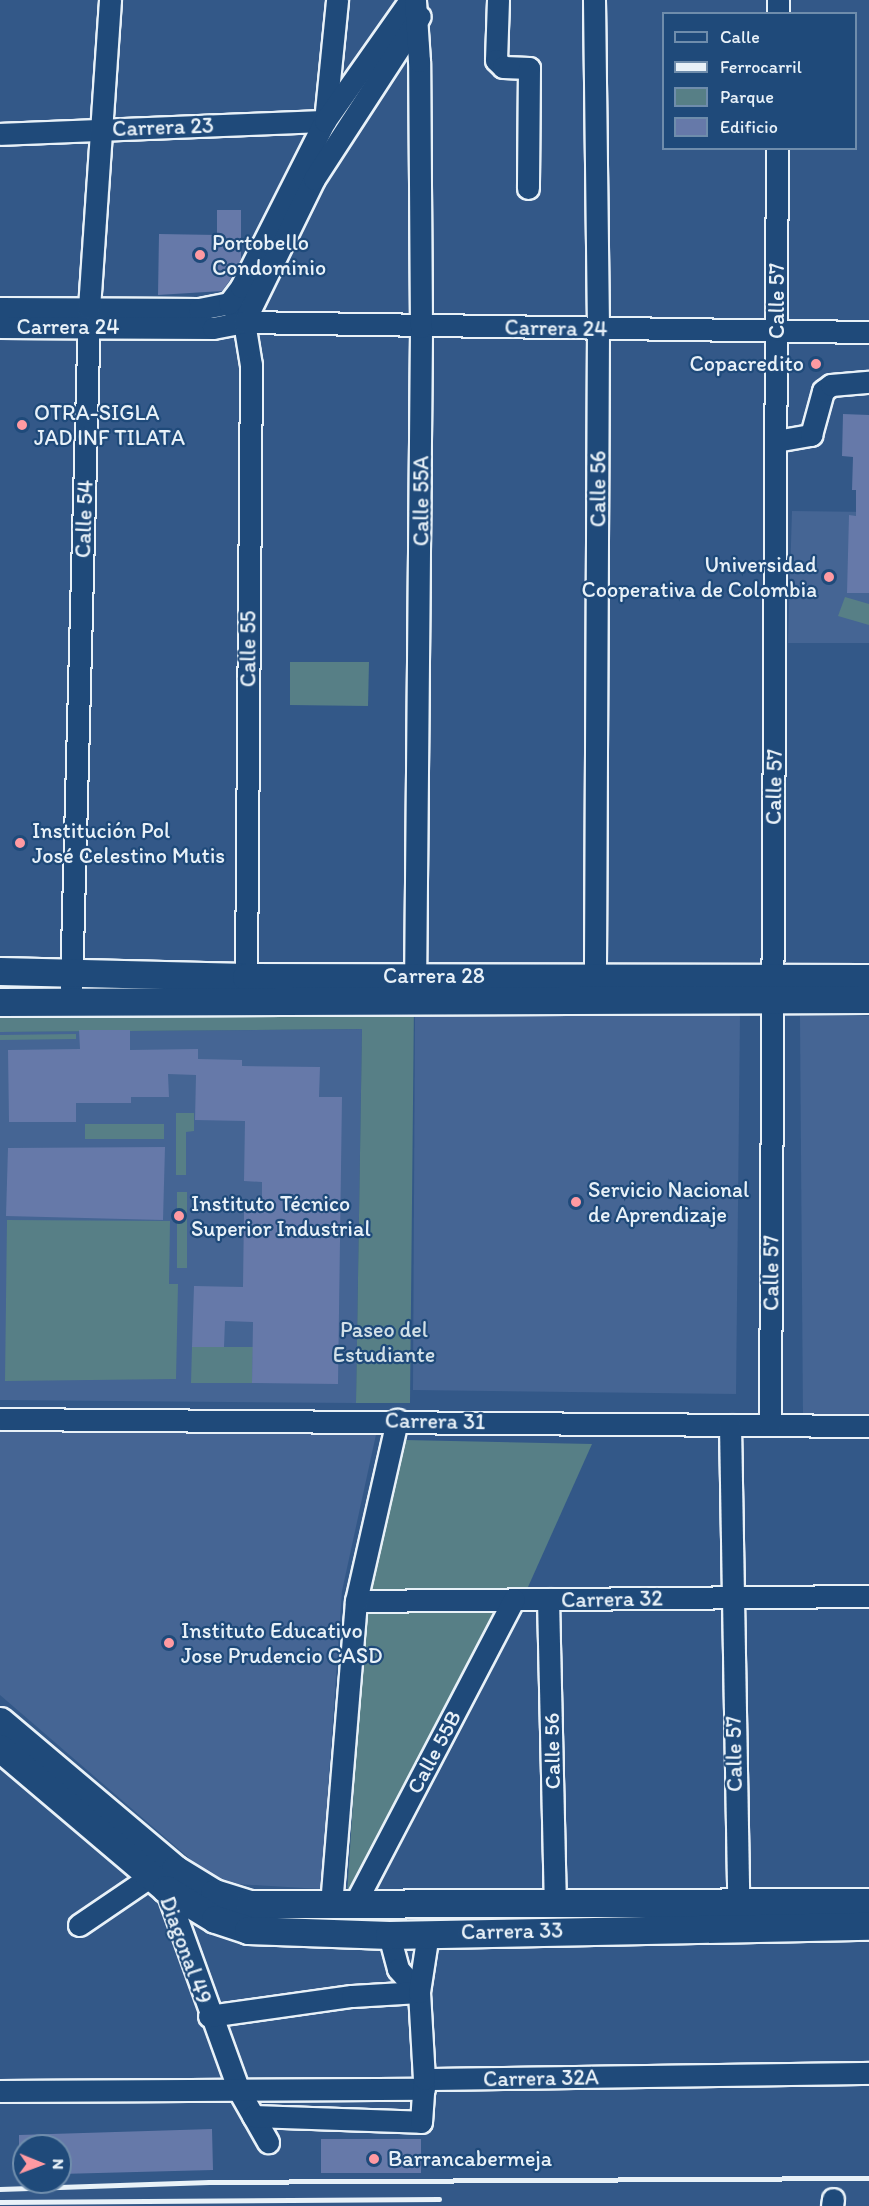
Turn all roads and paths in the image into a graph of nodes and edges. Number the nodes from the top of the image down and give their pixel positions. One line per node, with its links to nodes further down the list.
1 (110, 0): 8 (street, Calle 54)
2 (337, 0): 7 (street)
3 (429, 0): 6 (street)
4 (498, 0): 11 (street)
5 (594, 0): 18 (street, Calle 56)
6 (414, 7): 7 (street); 15 (street); 17 (street, Calle 55A)
7 (325, 121): 8 (street, Carrera 23); 12 (street)
8 (98, 130): 9 (street, Carrera 23); 14 (street, Calle 54)
9 (0, 134)
10 (777, 150): 19 (street, Calle 57)
11 (528, 188)
12 (229, 303): 14 (street, Carrera 24); 15 (street)
13 (0, 308): 14 (street, Carrera 24)
14 (89, 317): 15 (street, Carrera 24); 16 (street, Carrera 24); 24 (street, Calle 54)
15 (244, 322): 17 (street, Carrera 24); 25 (street, Calle 55)
16 (0, 327)
17 (421, 327): 18 (street, Carrera 24); 29 (street, Calle 55A)
18 (598, 329): 19 (street, Carrera 24); 26 (street, Calle 56)
19 (777, 329): 20 (street, Carrera 24); 22 (street, Calle 57)
20 (869, 332)
21 (869, 382): 22 (street)
22 (776, 441): 28 (street, Calle 57)
23 (0, 971): 24 (main road, Carrera 28)
24 (72, 972): 25 (main road, Carrera 28); 32 (street, Calle 54)
25 (246, 977): 29 (main road, Carrera 28)
26 (595, 977): 28 (main road, Carrera 28); 29 (main road, Carrera 28)
27 (869, 978): 28 (main road, Carrera 28)
28 (772, 987): 29 (main road, Carrera 28); 30 (main road, Carrera 28); 36 (street, Calle 57)
29 (415, 989): 32 (main road, Carrera 28)
30 (869, 999)
31 (0, 1002): 32 (main road, Carrera 28)
32 (71, 1002)
33 (0, 1419): 34 (street, Carrera 31)
34 (397, 1420): 35 (street, Carrera 31); 42 (street)
35 (730, 1425): 36 (street, Carrera 31); 39 (street, Calle 57)
36 (770, 1425): 37 (street, Carrera 31)
37 (869, 1426)
38 (869, 1596): 39 (street, Carrera 32)
39 (731, 1598): 41 (street, Carrera 32); 47 (street, Calle 57)
40 (514, 1599): 41 (street, Carrera 32); 42 (street, Carrera 32); 50 (street, Calle 55B)
41 (548, 1599): 49 (street, Calle 56)
42 (356, 1601): 50 (street)
43 (0, 1721): 46 (main road, Diagonal 49)
44 (0, 1749): 45 (main road, Diagonal 49)
45 (158, 1883): 52 (street); 55 (main road, Carrera 33); 58 (street, Diagonal 49)
46 (198, 1884): 50 (main road, Carrera 33)
47 (738, 1902): 48 (main road, Carrera 33); 49 (main road, Carrera 33)
48 (869, 1902)
49 (555, 1904): 51 (main road, Carrera 33)
50 (343, 1905): 51 (main road, Carrera 33); 55 (main road)
51 (390, 1905): 56 (main road)
52 (79, 1925)
53 (869, 1926): 54 (main road, Carrera 33)
54 (428, 1933): 56 (main road, Carrera 33); 57 (street)
55 (349, 1934): 56 (main road, Carrera 33)
56 (389, 1935): 57 (street)
57 (419, 1992): 58 (street); 60 (street)
58 (209, 2016): 62 (street, Diagonal 49)
59 (869, 2073): 60 (street, Carrera 32A)
60 (424, 2084): 62 (street, Carrera 32A); 63 (street)
61 (0, 2091): 62 (street, Carrera 32A)
62 (239, 2091): 63 (street, Diagonal 49)
63 (253, 2116): 64 (street, Diagonal 49)
64 (268, 2142)

